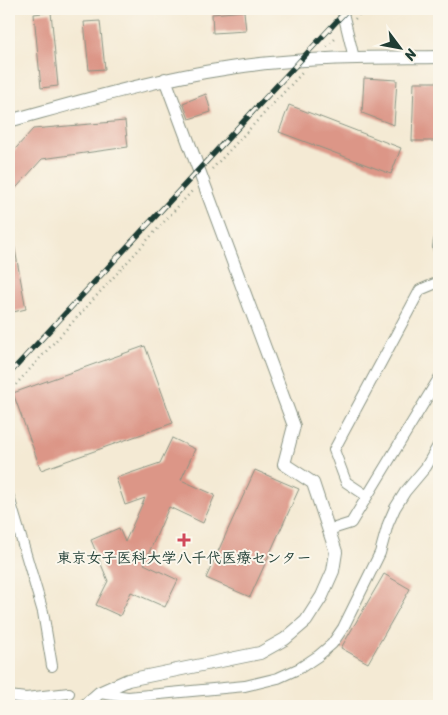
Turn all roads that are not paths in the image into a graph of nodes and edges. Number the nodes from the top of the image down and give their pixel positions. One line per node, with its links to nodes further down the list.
1 (342, 9): 3 (street)
2 (439, 57): 3 (street)
3 (354, 58): 4 (street)
4 (165, 79): 5 (street); 13 (street)
5 (9, 121)
6 (439, 241): 7 (street)
7 (439, 251)
8 (439, 282): 11 (street)
9 (439, 378): 11 (street)
10 (439, 444): 16 (street)
11 (367, 496): 13 (street)
12 (9, 497): 14 (street)
13 (329, 530): 16 (street)
14 (52, 666)
15 (69, 692): 17 (street)
16 (100, 693): 18 (street)
17 (9, 696)
18 (84, 706)

